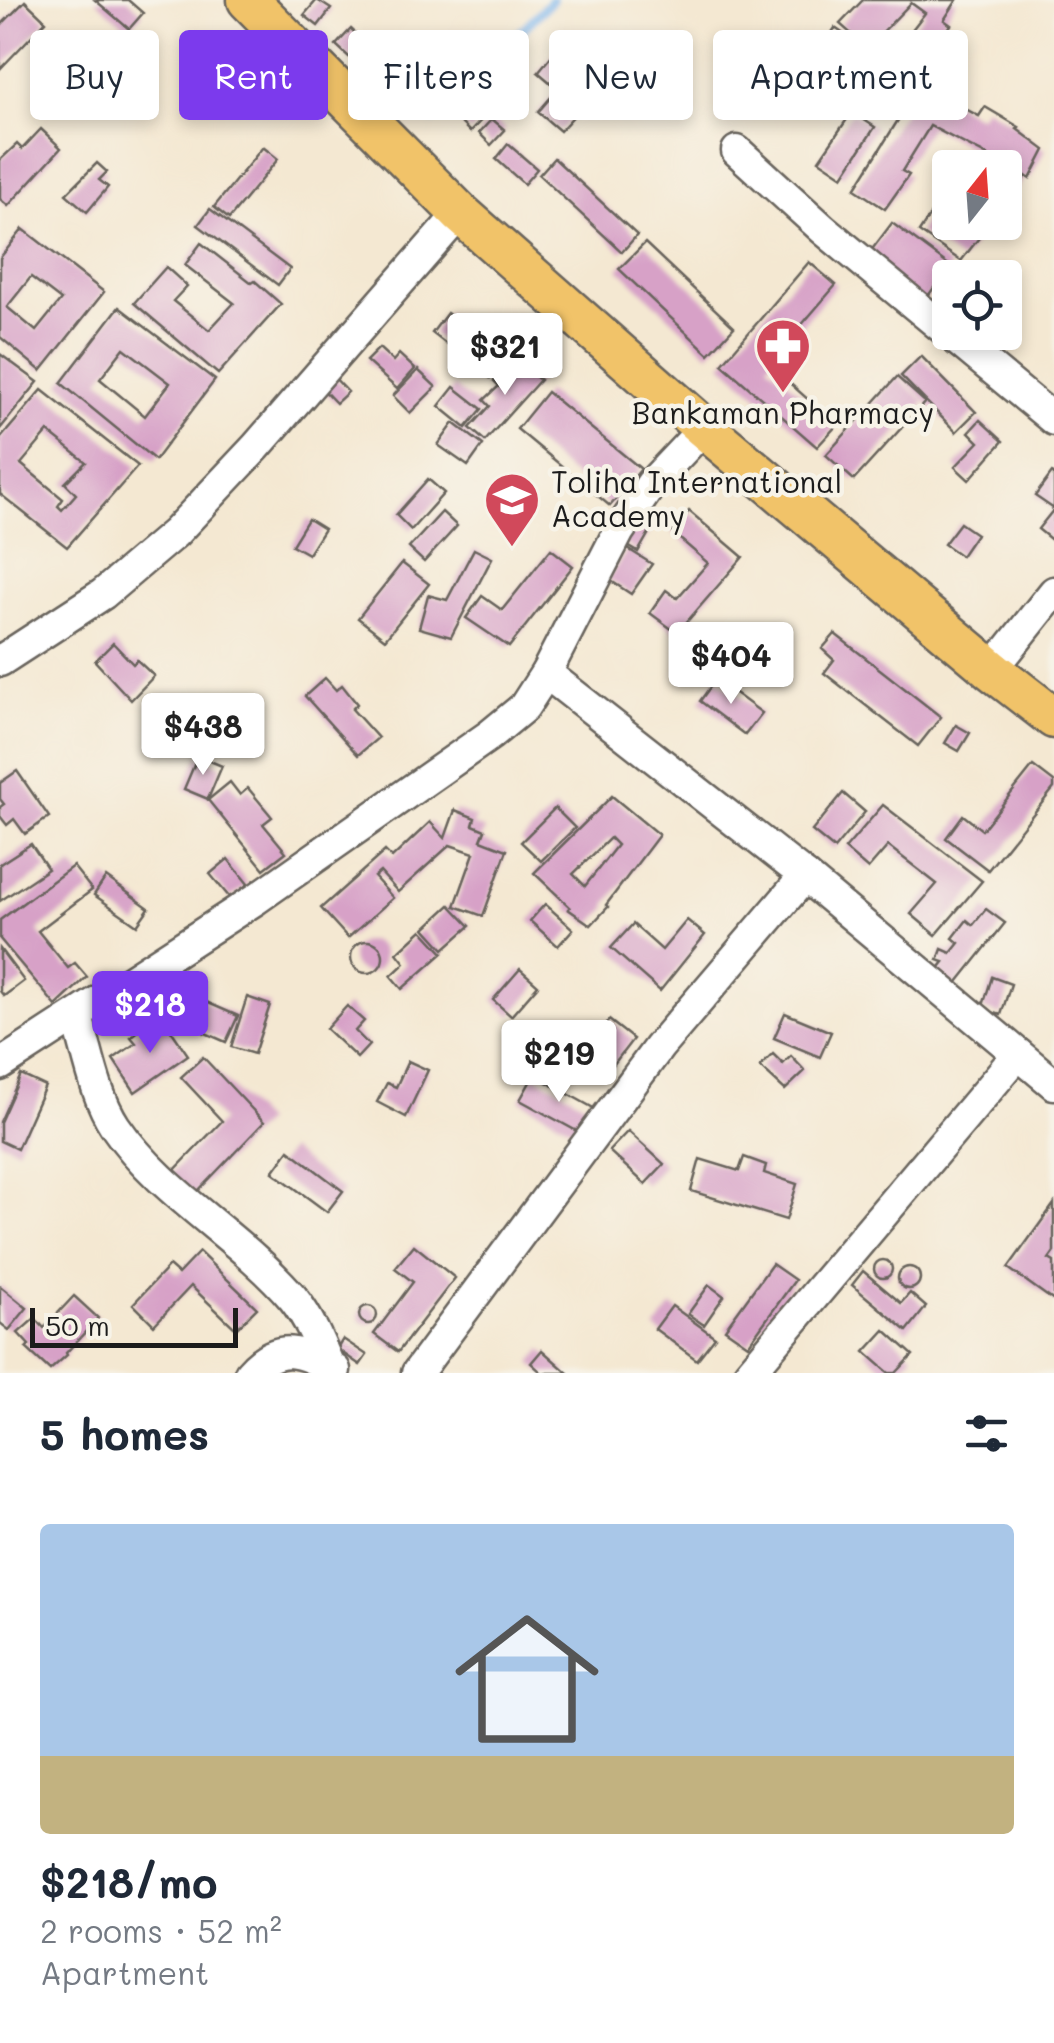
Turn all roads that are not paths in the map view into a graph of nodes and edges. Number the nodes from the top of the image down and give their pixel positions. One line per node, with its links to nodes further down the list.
1 (248, 0): 3 (main road)
2 (737, 150): 4 (street)
3 (460, 213): 5 (main road); 7 (street)
4 (1054, 420)
5 (704, 428): 8 (main road); 9 (street)
6 (1054, 592): 8 (street)
7 (0, 661)
8 (992, 670): 10 (main road)
9 (546, 672): 11 (street); 12 (street)
10 (1054, 718)
11 (806, 876): 13 (street); 18 (street)
12 (77, 1016): 14 (street); 16 (street)
13 (1018, 1054): 15 (street); 19 (street)
14 (0, 1065)
15 (1054, 1084)
16 (335, 1370): 17 (street)
17 (250, 1373)
18 (417, 1373)
19 (749, 1373)

